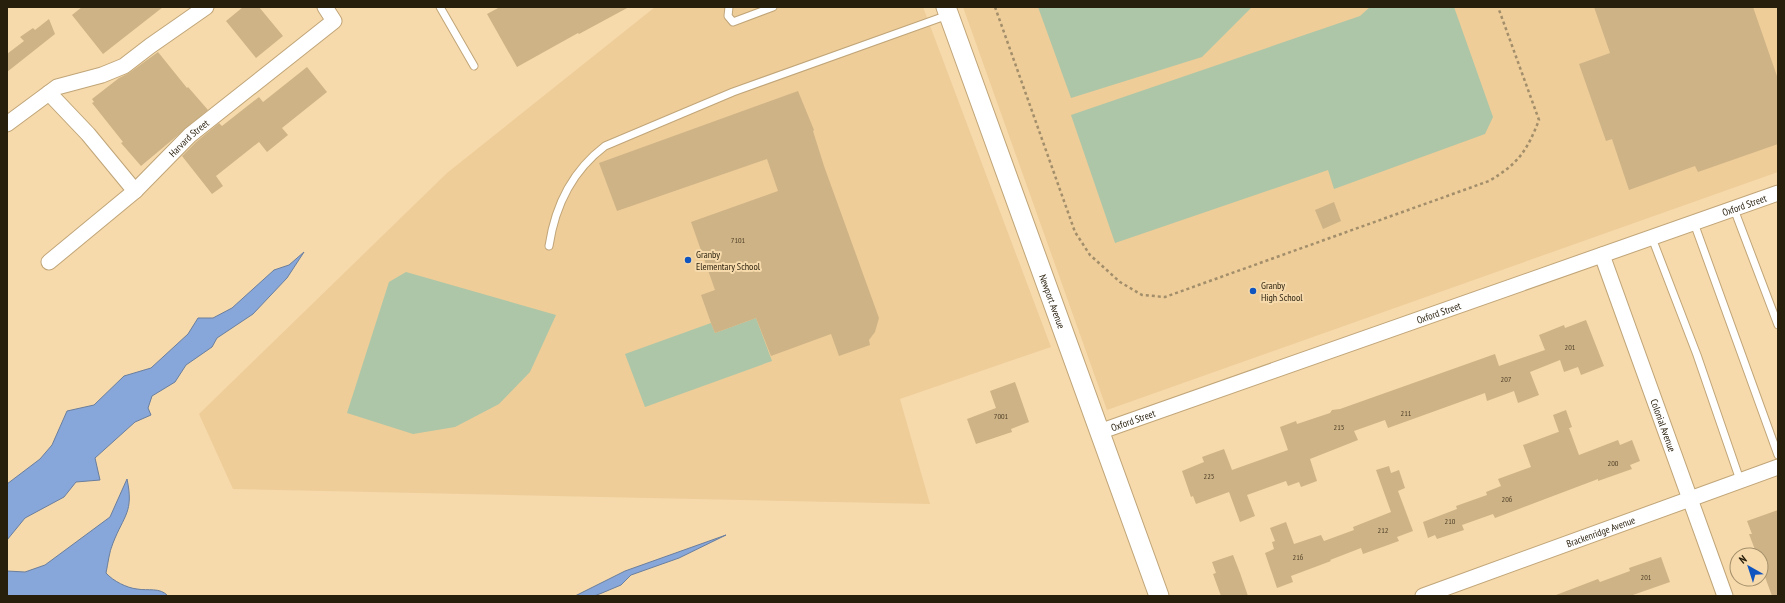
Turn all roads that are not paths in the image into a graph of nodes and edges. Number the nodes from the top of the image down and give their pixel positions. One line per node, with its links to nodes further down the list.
1 (206, 7): 8 (street)
2 (325, 7): 10 (street, Harvard Street)
3 (440, 7): 7 (lane)
4 (729, 7): 5 (lane)
5 (773, 7)
6 (948, 11): 15 (lane); 19 (street, Newport Avenue)
7 (474, 66)
8 (49, 93): 9 (street); 10 (street)
9 (7, 124)
10 (135, 191): 17 (street, Harvard Street)
11 (1778, 193): 12 (street, Oxford Street)
12 (1734, 209): 13 (street, Oxford Street); 18 (lane)
13 (1694, 223): 14 (street, Oxford Street); 20 (lane)
14 (1652, 238): 16 (street, Oxford Street); 22 (lane)
15 (549, 246)
16 (1602, 255): 19 (street, Oxford Street); 23 (street, Colonial Avenue)
17 (50, 262)
18 (1778, 325)
19 (1099, 432): 24 (street, Newport Avenue)
20 (1778, 455)
21 (1778, 466): 22 (street, Brackenridge Avenue)
22 (1740, 480): 23 (street, Brackenridge Avenue)
23 (1691, 498): 25 (street, Brackenridge Avenue); 26 (street, Colonial Avenue)
24 (1159, 596)
25 (1423, 596)
26 (1725, 596)

